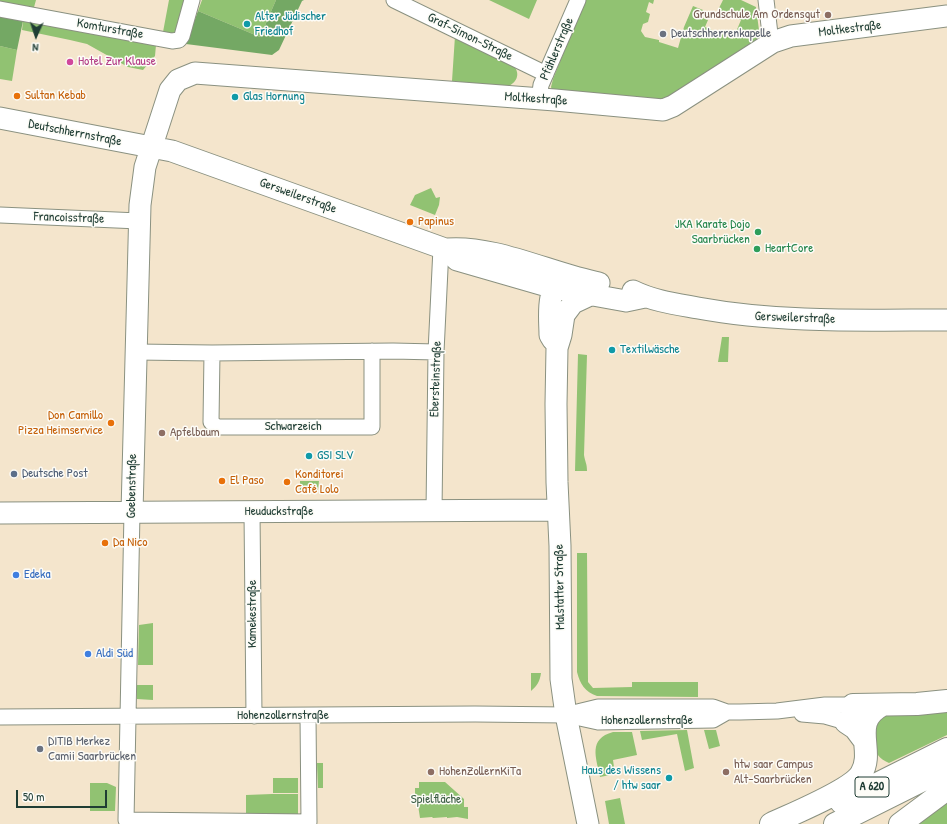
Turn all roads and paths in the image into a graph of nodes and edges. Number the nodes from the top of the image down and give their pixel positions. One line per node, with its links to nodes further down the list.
1 (192, 0): 5 (street, Komturstraße)
2 (394, 0): 8 (street, Graf-Simon-Straße)
3 (578, 0): 8 (street, Pfählerstraße)
4 (766, 0): 7 (street)
5 (0, 9)
6 (947, 16): 7 (street, Moltkestraße)
7 (773, 42): 9 (street, Moltkestraße)
8 (546, 74): 9 (street, Pfählerstraße)
9 (539, 99): 11 (street, Moltkestraße)
10 (0, 118): 11 (street, Deutschherrnstraße)
11 (151, 148): 13 (street, Goebenstraße); 14 (street, Gersweilerstraße)
12 (0, 215): 13 (street, Francoisstraße)
13 (138, 221): 21 (street, Goebenstraße)
14 (443, 248): 15 (street, Gersweilerstraße); 22 (street, Ebersteinstraße)
15 (561, 281): 16 (street, Gersweilerstraße); 17 (street, Gersweilerstraße); 19 (street, Malstatter Straße)
16 (590, 295): 17 (street, Gersweilerstraße); 19 (street, Malstatter Straße)
17 (645, 297): 18 (street, Gersweilerstraße)
18 (947, 320)
19 (557, 348): 24 (street, Malstatter Straße)
20 (372, 351): 22 (street); 23 (street); 23 (street, Schwarzeich)
21 (136, 352): 23 (street); 26 (street, Goebenstraße)
22 (436, 352): 25 (street, Ebersteinstraße)
23 (212, 353)
24 (558, 510): 25 (street, Heuduckstraße); 32 (street, Malstatter Straße)
25 (434, 511): 27 (street, Heuduckstraße)
26 (132, 512): 27 (street, Heuduckstraße); 28 (street, Heuduckstraße); 35 (street, Goebenstraße)
27 (252, 512): 33 (street, Kamekestraße)
28 (0, 513)
29 (947, 701): 30 (highway)
30 (882, 705): 31 (highway); 37 (highway)
31 (849, 714): 32 (street, Hohenzollernstraße); 37 (highway)
32 (566, 715): 34 (street, Hohenzollernstraße); 41 (street, Malstatter Straße)
33 (254, 716): 34 (street, Hohenzollernstraße); 35 (street, Hohenzollernstraße)
34 (308, 716): 35 (street, Goebenstraße)
35 (127, 717): 36 (street, Hohenzollernstraße)
36 (0, 718)
37 (864, 740): 42 (highway)
38 (947, 749): 43 (highway, A 620)
39 (947, 768): 44 (highway, A 620)
40 (947, 789): 45 (highway)
41 (588, 824)
42 (771, 824)
43 (796, 824)
44 (835, 824)
45 (900, 824)

